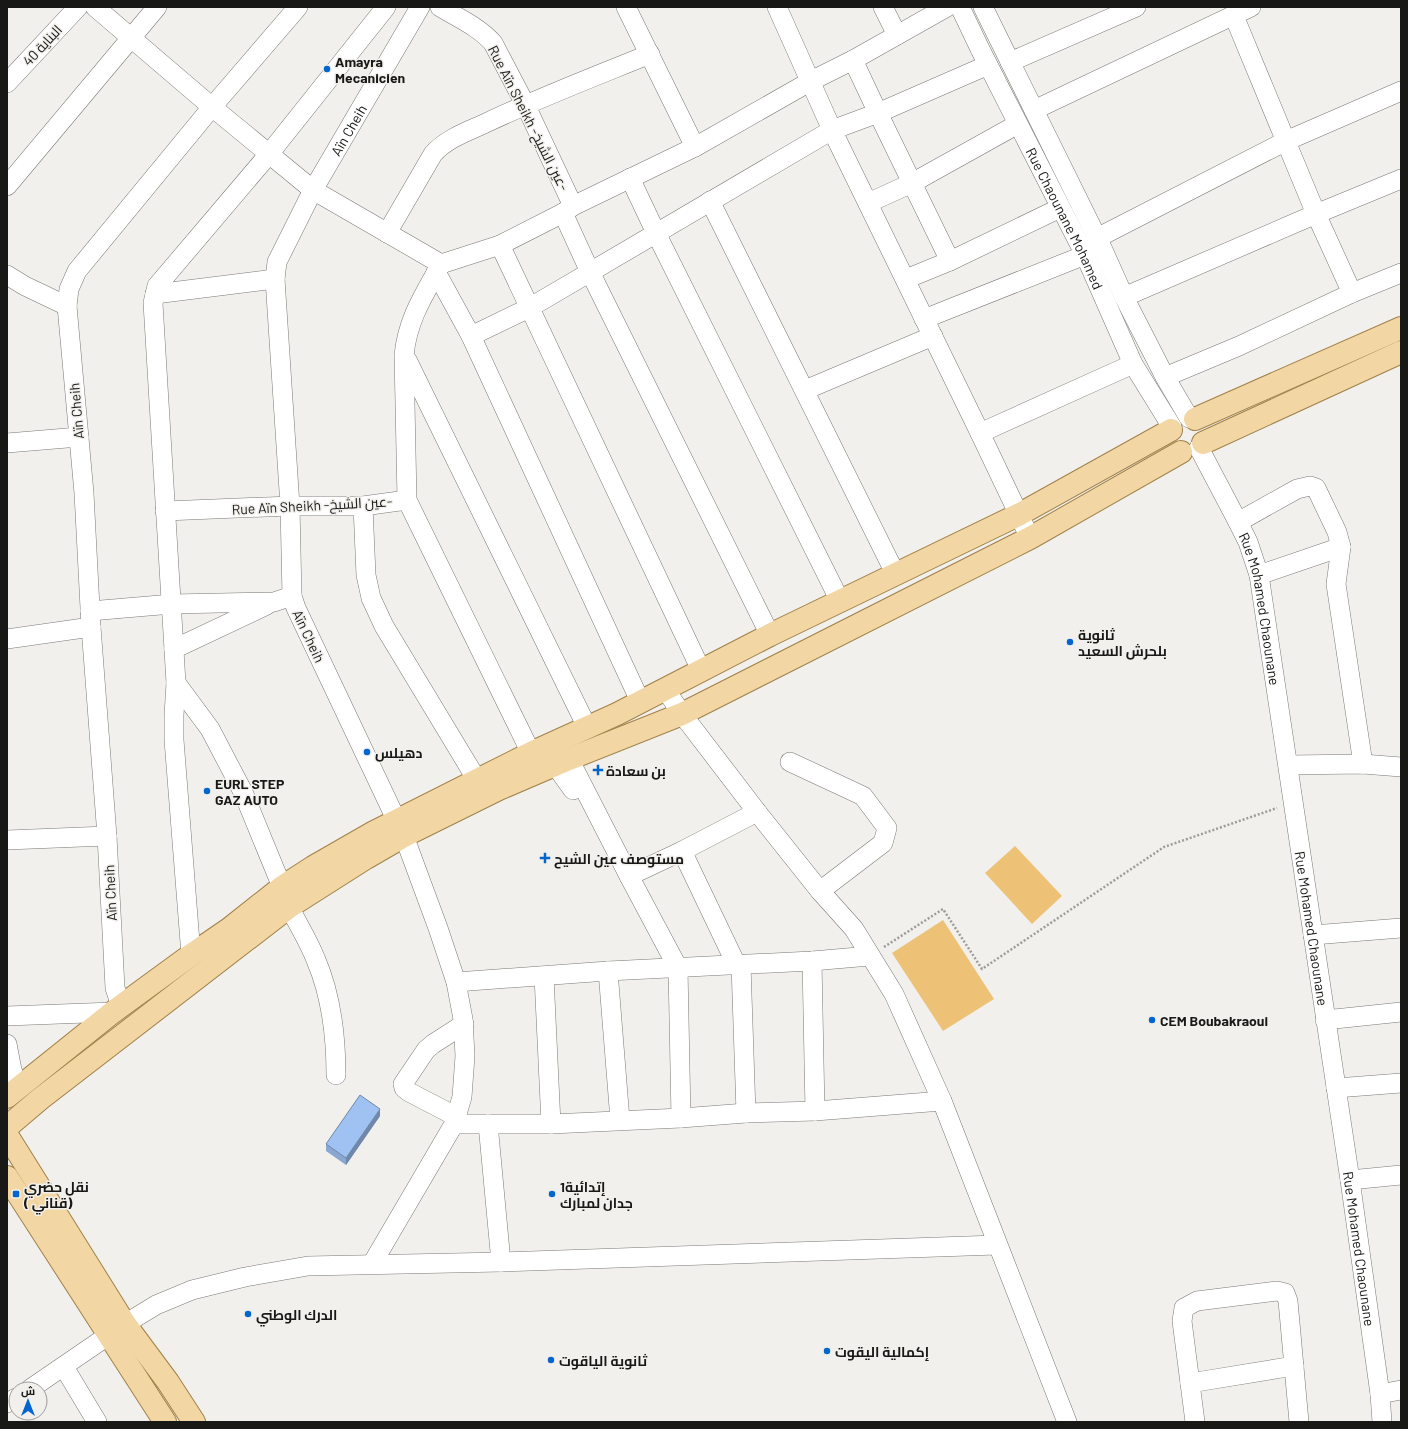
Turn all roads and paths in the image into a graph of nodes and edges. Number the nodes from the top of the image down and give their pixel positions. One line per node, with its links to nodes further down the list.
1 (78, 7): 25 (street, البناية 40)
2 (95, 7): 19 (street)
3 (157, 7): 19 (street)
4 (298, 7): 28 (street, Aïn Cheih)
5 (386, 7): 35 (street)
6 (420, 7): 40 (street, Aïn Cheih)
7 (440, 7): 27 (street, Rue Aïn Sheikh -عين الشيخ-)
8 (626, 7): 20 (street)
9 (776, 7): 24 (street)
10 (883, 7): 18 (street)
11 (947, 7): 18 (street)
12 (960, 7): 23 (street, Rue Chaounane Mohamed)
13 (983, 7): 22 (street, Rue Chaounane Mohamed)
14 (1136, 7): 16 (street)
15 (1251, 7): 17 (street)
16 (1116, 11): 22 (street)
17 (1234, 16): 29 (street); 33 (street)
18 (897, 34): 21 (street)
19 (131, 37): 28 (street); 39 (street)
20 (650, 54): 27 (street); 34 (street)
21 (853, 60): 24 (street); 30 (street)
22 (1010, 62): 29 (street, Rue Chaounane Mohamed)
23 (988, 65): 30 (street); 31 (street, Rue Chaounane Mohamed)
24 (811, 81): 32 (street); 34 (street)
25 (7, 83)
26 (1401, 91): 33 (street)
27 (525, 104): 44 (street, Rue Aïn Sheikh -عين الشيخ-); 46 (street)
28 (212, 107): 35 (street); 61 (street, Aïn Cheih)
29 (1034, 110): 48 (street, Rue Chaounane Mohamed)
30 (878, 114): 32 (street); 38 (street)
31 (1018, 124): 38 (street); 43 (street, Rue Chaounane Mohamed)
32 (832, 130): 41 (street); 42 (street)
33 (1286, 141): 45 (street); 48 (street)
34 (695, 147): 36 (street)
35 (269, 154): 40 (street); 59 (street)
36 (630, 178): 44 (street); 47 (street)
37 (1401, 179): 45 (street)
38 (912, 183): 42 (street); 51 (street)
39 (7, 186)
40 (313, 190): 46 (street); 56 (street, Aïn Cheih)
41 (710, 201): 47 (street); 71 (street)
42 (868, 203): 57 (street)
43 (1060, 208): 50 (street, Rue Chaounane Mohamed); 51 (street)
44 (568, 210): 49 (street); 53 (street, Rue Aïn Sheikh -عين الشيخ-)
45 (1316, 214): 58 (street); 60 (street)
46 (386, 233): 52 (street)
47 (656, 233): 53 (street); 88 (street)
48 (1097, 238): 60 (street, Rue Chaounane Mohamed)
49 (500, 245): 52 (street); 62 (street)
50 (1085, 255): 63 (street); 69 (street, Rue Chaounane Mohamed)
51 (950, 261): 57 (street)
52 (438, 268): 65 (street); 68 (street, Rue Aïn Sheikh -عين الشيخ-)
53 (590, 272): 62 (street); 92 (street, Rue Aïn Sheikh -عين الشيخ-)
54 (1401, 273): 58 (street)
55 (7, 275): 61 (street)
56 (275, 279): 59 (street); 78 (street, Aïn Cheih)
57 (906, 279): 63 (street)
58 (1352, 293): 70 (street)
59 (155, 294): 80 (street)
60 (1124, 297): 70 (street, Rue Chaounane Mohamed)
61 (67, 306): 74 (street, Aïn Cheih)
62 (529, 308): 65 (street); 95 (street)
63 (924, 319): 66 (street)
64 (1401, 328): 72 (main road)
65 (471, 336): 98 (street)
66 (933, 336): 71 (street); 73 (street)
67 (1401, 352): 76 (main road)
68 (404, 355): 77 (street, Rue Aïn Sheikh -عين الشيخ-); 100 (street)
69 (1133, 364): 72 (street, Rue Chaounane Mohamed); 73 (street)
70 (1165, 376): 72 (street, Rue Chaounane Mohamed)
71 (805, 390): 85 (street)
72 (1181, 424): 76 (main road); 76 (main road); 81 (main road)
73 (980, 433): 81 (street)
74 (79, 437): 75 (street); 91 (street, Aïn Cheih)
75 (7, 443)
76 (1195, 447): 82 (street, Rue Mohamed Chaounane); 83 (main road)
77 (407, 500): 79 (street, Rue Aïn Sheikh -عين الشيخ-); 101 (street)
78 (290, 506): 79 (street, Rue Aïn Sheikh -عين الشيخ-); 80 (street, Rue Aïn Sheikh -عين الشيخ-); 87 (street, Aïn Cheih)
79 (363, 506): 107 (street)
80 (165, 511): 90 (street)
81 (1020, 514): 83 (street); 85 (main road)
82 (1238, 522): 84 (street); 86 (street, Rue Mohamed Chaounane)
83 (1030, 538): 99 (main road)
84 (1341, 547): 86 (street); 104 (street)
85 (896, 575): 88 (main road)
86 (1259, 575): 105 (street, Rue Mohamed Chaounane)
87 (292, 596): 89 (street, Aïn Cheih); 111 (street, Aïn Cheih)
88 (840, 601): 92 (main road)
89 (274, 602): 90 (street, Aïn Cheih); 94 (street)
90 (172, 604): 91 (street, Aïn Cheih); 94 (street)
91 (90, 619): 93 (street); 112 (street, Aïn Cheih)
92 (770, 635): 95 (main road)
93 (7, 639)
94 (174, 649): 96 (street)
95 (701, 670): 97 (main road)
96 (176, 683): 116 (street); 121 (street)
97 (665, 689): 98 (main road); 99 (street)
98 (640, 701): 100 (main road)
99 (682, 714): 102 (main road); 110 (street)
100 (587, 727): 101 (main road)
101 (531, 753): 107 (main road)
102 (562, 762): 108 (street); 111 (main road); 115 (street)
103 (790, 762): 117 (street)
104 (1364, 764): 105 (street); 106 (street)
105 (1288, 765): 109 (street, Rue Mohamed Chaounane)
106 (1401, 767)
107 (477, 780): 111 (main road)
108 (572, 790)
109 (1293, 803): 120 (street, Rue Mohamed Chaounane); 122 (path)
110 (757, 812): 114 (street); 117 (street)
111 (400, 828): 116 (main road); 118 (main road); 128 (street, Aïn Cheih)
112 (107, 836): 113 (street); 129 (street, Aïn Cheih)
113 (7, 840)
114 (682, 851): 115 (street); 124 (street)
115 (630, 876): 125 (street)
116 (282, 887): 121 (main road)
117 (820, 891): 122 (street)
118 (289, 907): 135 (street); 147 (main road)
119 (1401, 928): 120 (street)
120 (1313, 935): 132 (street, Rue Mohamed Chaounane)
121 (191, 955): 129 (main road)
122 (870, 956): 123 (street); 139 (street)
123 (812, 961): 124 (street); 140 (street)
124 (739, 966): 125 (street); 141 (street)
125 (678, 968): 126 (street); 142 (street)
126 (608, 971): 127 (street); 143 (street)
127 (544, 976): 128 (street); 146 (street)
128 (456, 982): 133 (street, Aïn Cheih)
129 (117, 1009): 131 (street); 138 (main road)
130 (1401, 1012): 132 (street)
131 (7, 1016)
132 (1325, 1020): 137 (street, Rue Mohamed Chaounane)
133 (464, 1024): 144 (street, Aïn Cheih); 144 (street)
134 (7, 1044): 138 (street)
135 (336, 1075)
136 (1401, 1083): 137 (street)
137 (1336, 1088): 151 (street, Rue Mohamed Chaounane)
138 (13, 1092)
139 (942, 1101): 140 (street); 152 (street)
140 (816, 1111): 141 (street)
141 (746, 1113): 142 (street)
142 (681, 1118): 143 (street)
143 (620, 1120): 146 (street)
144 (455, 1121): 145 (street); 154 (street, Aïn Cheih)
145 (488, 1124): 146 (street); 153 (street)
146 (551, 1124)
147 (7, 1127)
148 (7, 1134): 155 (main road)
149 (1401, 1175): 151 (street)
150 (7, 1177): 155 (main road)
151 (1350, 1180): 161 (street, Rue Mohamed Chaounane)
152 (997, 1245): 153 (street); 165 (street)
153 (501, 1262): 154 (street)
154 (372, 1264): 155 (street)
155 (117, 1330): 157 (street); 163 (main road); 164 (main road)
156 (1294, 1366): 159 (street); 159 (street); 167 (street)
157 (64, 1367): 158 (street); 162 (street)
158 (42, 1381)
159 (1190, 1382): 166 (street)
160 (1401, 1390): 161 (street)
161 (1380, 1394): 168 (street, Rue Mohamed Chaounane)
162 (98, 1422)
163 (165, 1422)
164 (194, 1422)
165 (1067, 1422)
166 (1195, 1422)
167 (1299, 1422)
168 (1382, 1422)

